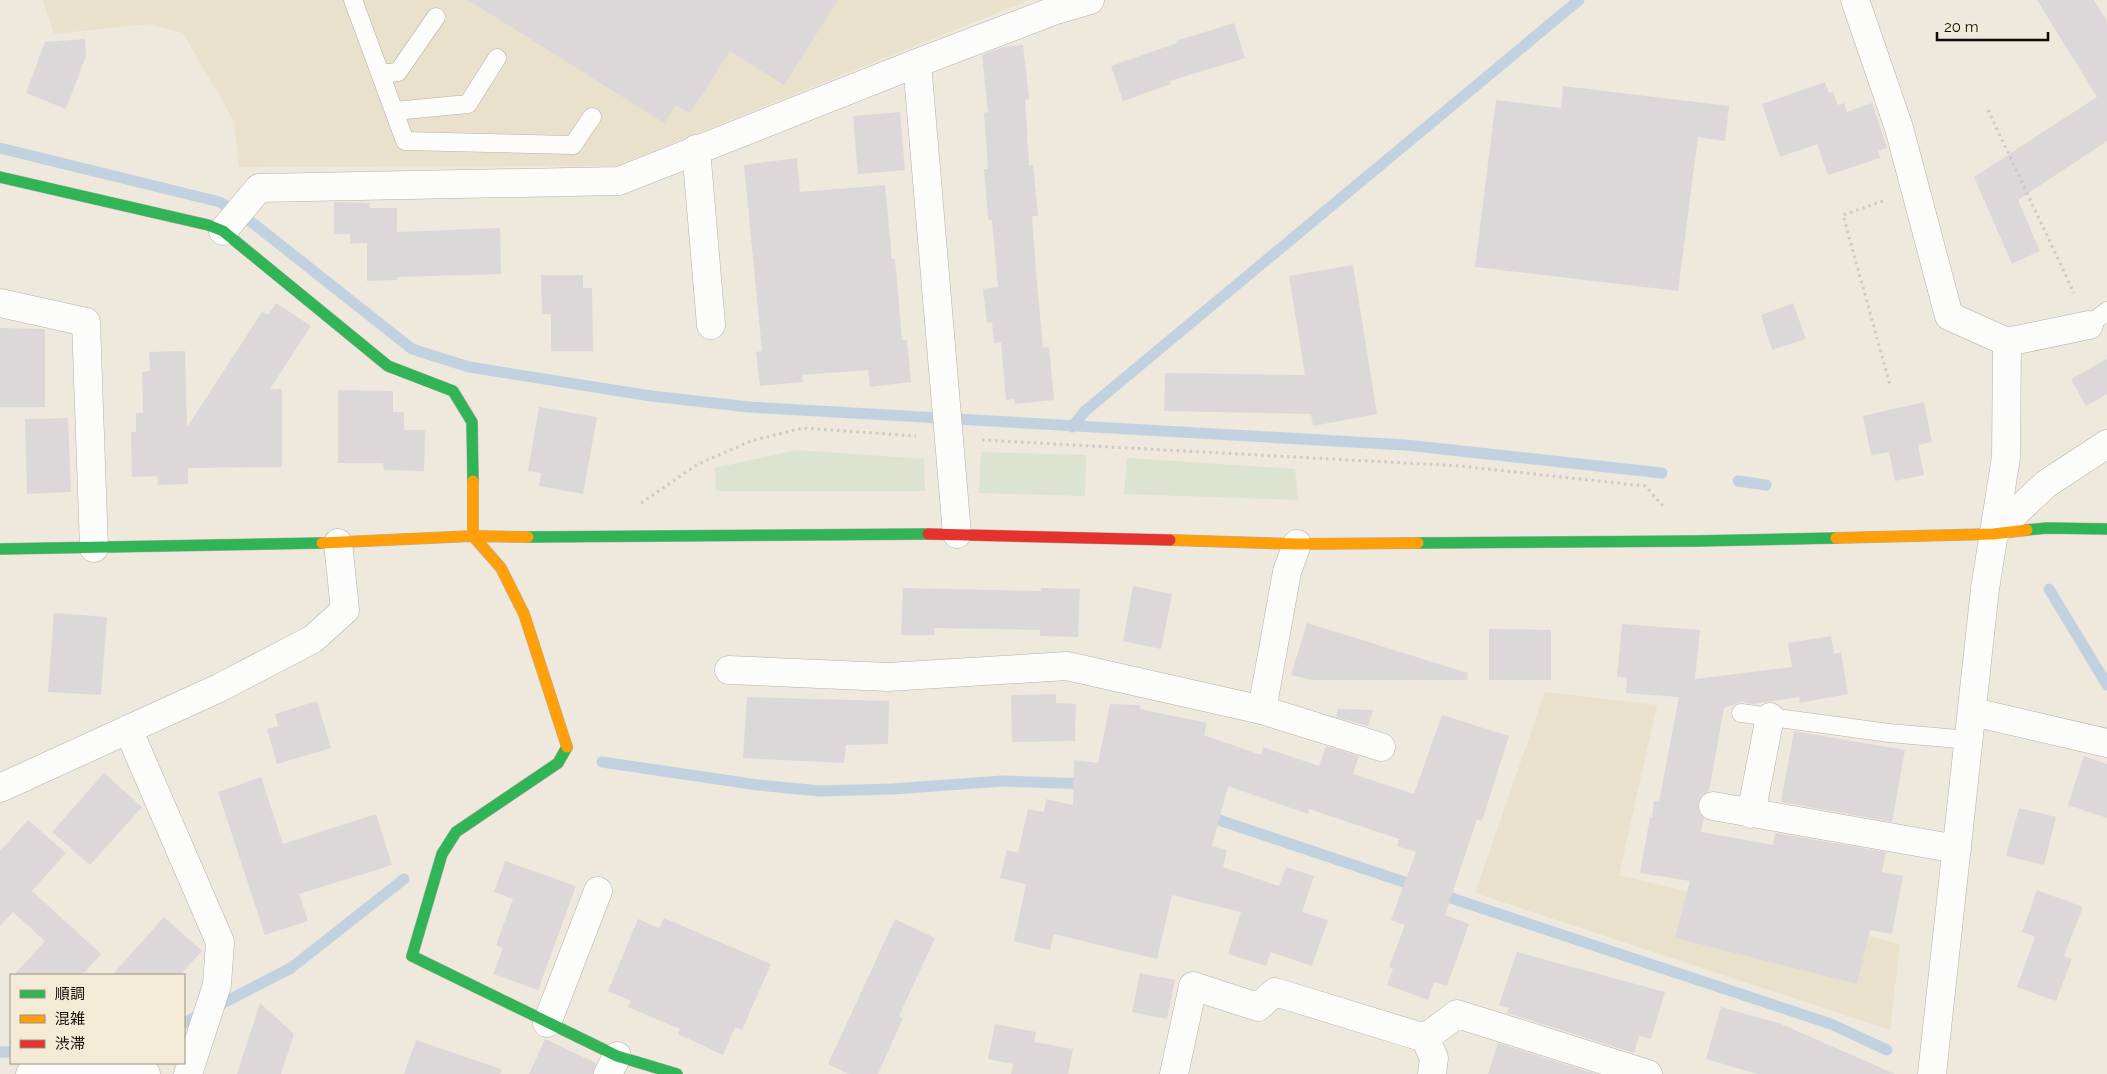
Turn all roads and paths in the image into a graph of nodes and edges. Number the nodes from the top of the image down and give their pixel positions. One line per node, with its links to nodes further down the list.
1 (353, 0): 7 (lane)
2 (1090, 0): 6 (street)
3 (1855, 0): 13 (street)
4 (436, 18): 7 (lane)
5 (497, 58): 8 (lane)
6 (917, 63): 11 (street); 20 (street)
7 (380, 74): 8 (lane)
8 (394, 110): 10 (lane)
9 (1988, 110): 16 (path)
10 (592, 117)
11 (696, 149): 14 (street); 17 (street)
12 (0, 177): 14 (street)
13 (1915, 191): 18 (street); 19 (path)
14 (233, 218): 26 (street)
15 (0, 303): 30 (street)
16 (2098, 318): 18 (street)
17 (711, 325)
18 (2007, 342): 25 (street)
19 (1890, 384)
20 (948, 425): 22 (path); 24 (street); 27 (path)
21 (2107, 444): 25 (street)
22 (640, 504)
23 (2107, 529): 25 (street)
24 (957, 534): 26 (street); 29 (street)
25 (1993, 534): 27 (street); 34 (street)
26 (473, 536): 28 (street); 46 (street)
27 (1696, 540): 29 (street)
28 (338, 543): 30 (street); 37 (street)
29 (1297, 544): 33 (street)
30 (94, 548): 31 (street)
31 (0, 549)
32 (729, 670): 33 (street)
33 (1262, 710): 40 (street)
34 (1973, 712): 38 (street); 39 (street)
35 (1740, 713): 36 (lane)
36 (1770, 717): 38 (lane); 43 (street)
37 (128, 729): 41 (street); 51 (street)
38 (1970, 740): 44 (street)
39 (2107, 743)
40 (1381, 747)
41 (0, 788)
42 (1713, 806): 43 (street)
43 (1751, 814): 44 (street)
44 (1957, 849): 56 (street)
45 (598, 891): 46 (street)
46 (547, 1023): 48 (street)
47 (1425, 1038): 53 (street); 54 (street); 55 (street)
48 (613, 1065): 52 (street)
49 (30, 1074): 50 (street)
50 (146, 1074)
51 (188, 1074)
52 (677, 1074)
53 (1174, 1074)
54 (1432, 1074)
55 (1648, 1074)
56 (1932, 1074)

